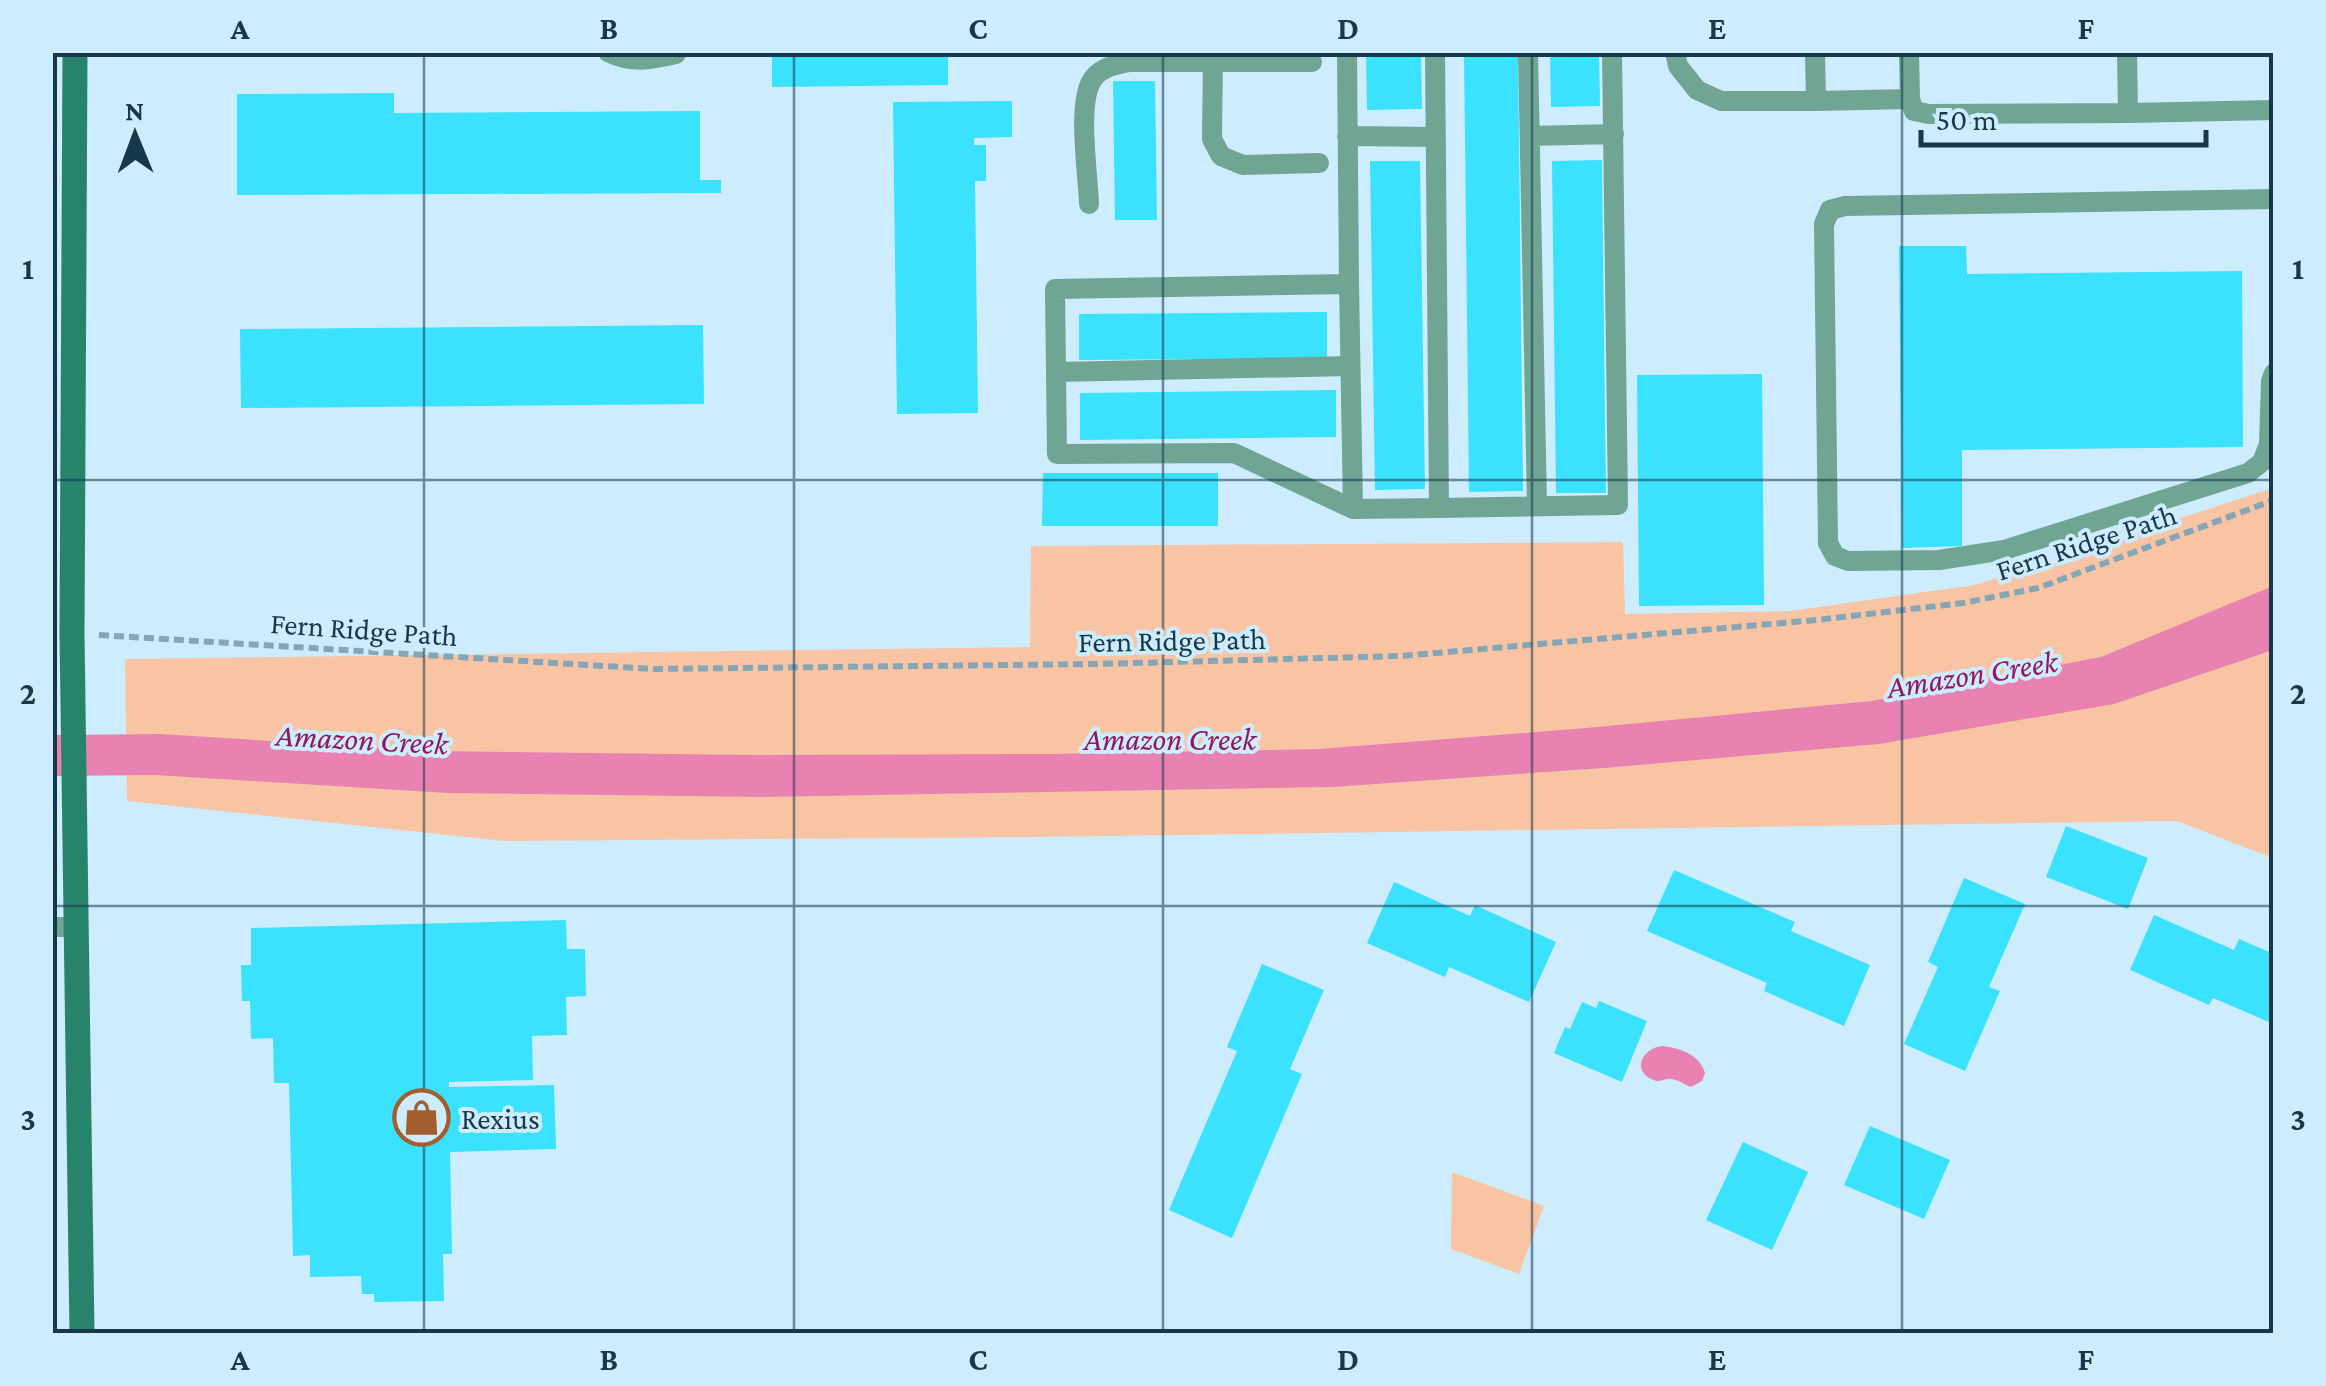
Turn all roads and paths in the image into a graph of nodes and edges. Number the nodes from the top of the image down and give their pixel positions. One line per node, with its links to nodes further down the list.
1 (75, 52): 34 (main road)
2 (608, 52): 11 (lane)
3 (1347, 52): 20 (lane)
4 (1434, 52): 21 (lane)
5 (1528, 52): 22 (lane)
6 (1612, 52): 19 (lane)
7 (1676, 52): 16 (lane)
8 (1815, 52): 16 (lane)
9 (1909, 52): 15 (lane)
10 (2127, 52): 18 (lane)
11 (676, 54)
12 (1129, 57): 13 (lane); 25 (lane)
13 (1213, 58): 14 (lane); 23 (lane)
14 (1312, 62)
15 (1910, 99): 16 (lane); 18 (lane)
16 (1816, 101)
17 (2274, 110): 18 (lane)
18 (2128, 113)
19 (1614, 134): 22 (lane); 31 (lane)
20 (1348, 136): 21 (lane); 26 (lane)
21 (1436, 136): 32 (lane)
22 (1530, 136): 31 (lane)
23 (1318, 163)
24 (2274, 199): 29 (lane)
25 (1090, 204)
26 (1349, 284): 27 (lane); 28 (lane)
27 (1350, 366): 28 (lane); 33 (lane)
28 (1056, 372): 33 (lane)
29 (2274, 373)
30 (2274, 500): 34 (path, Fern Ridge Path)
31 (1536, 506): 32 (lane)
32 (1439, 508): 33 (lane)
33 (1352, 510)
34 (72, 644): 35 (main road)
35 (64, 927): 36 (main road)
36 (82, 1334)

